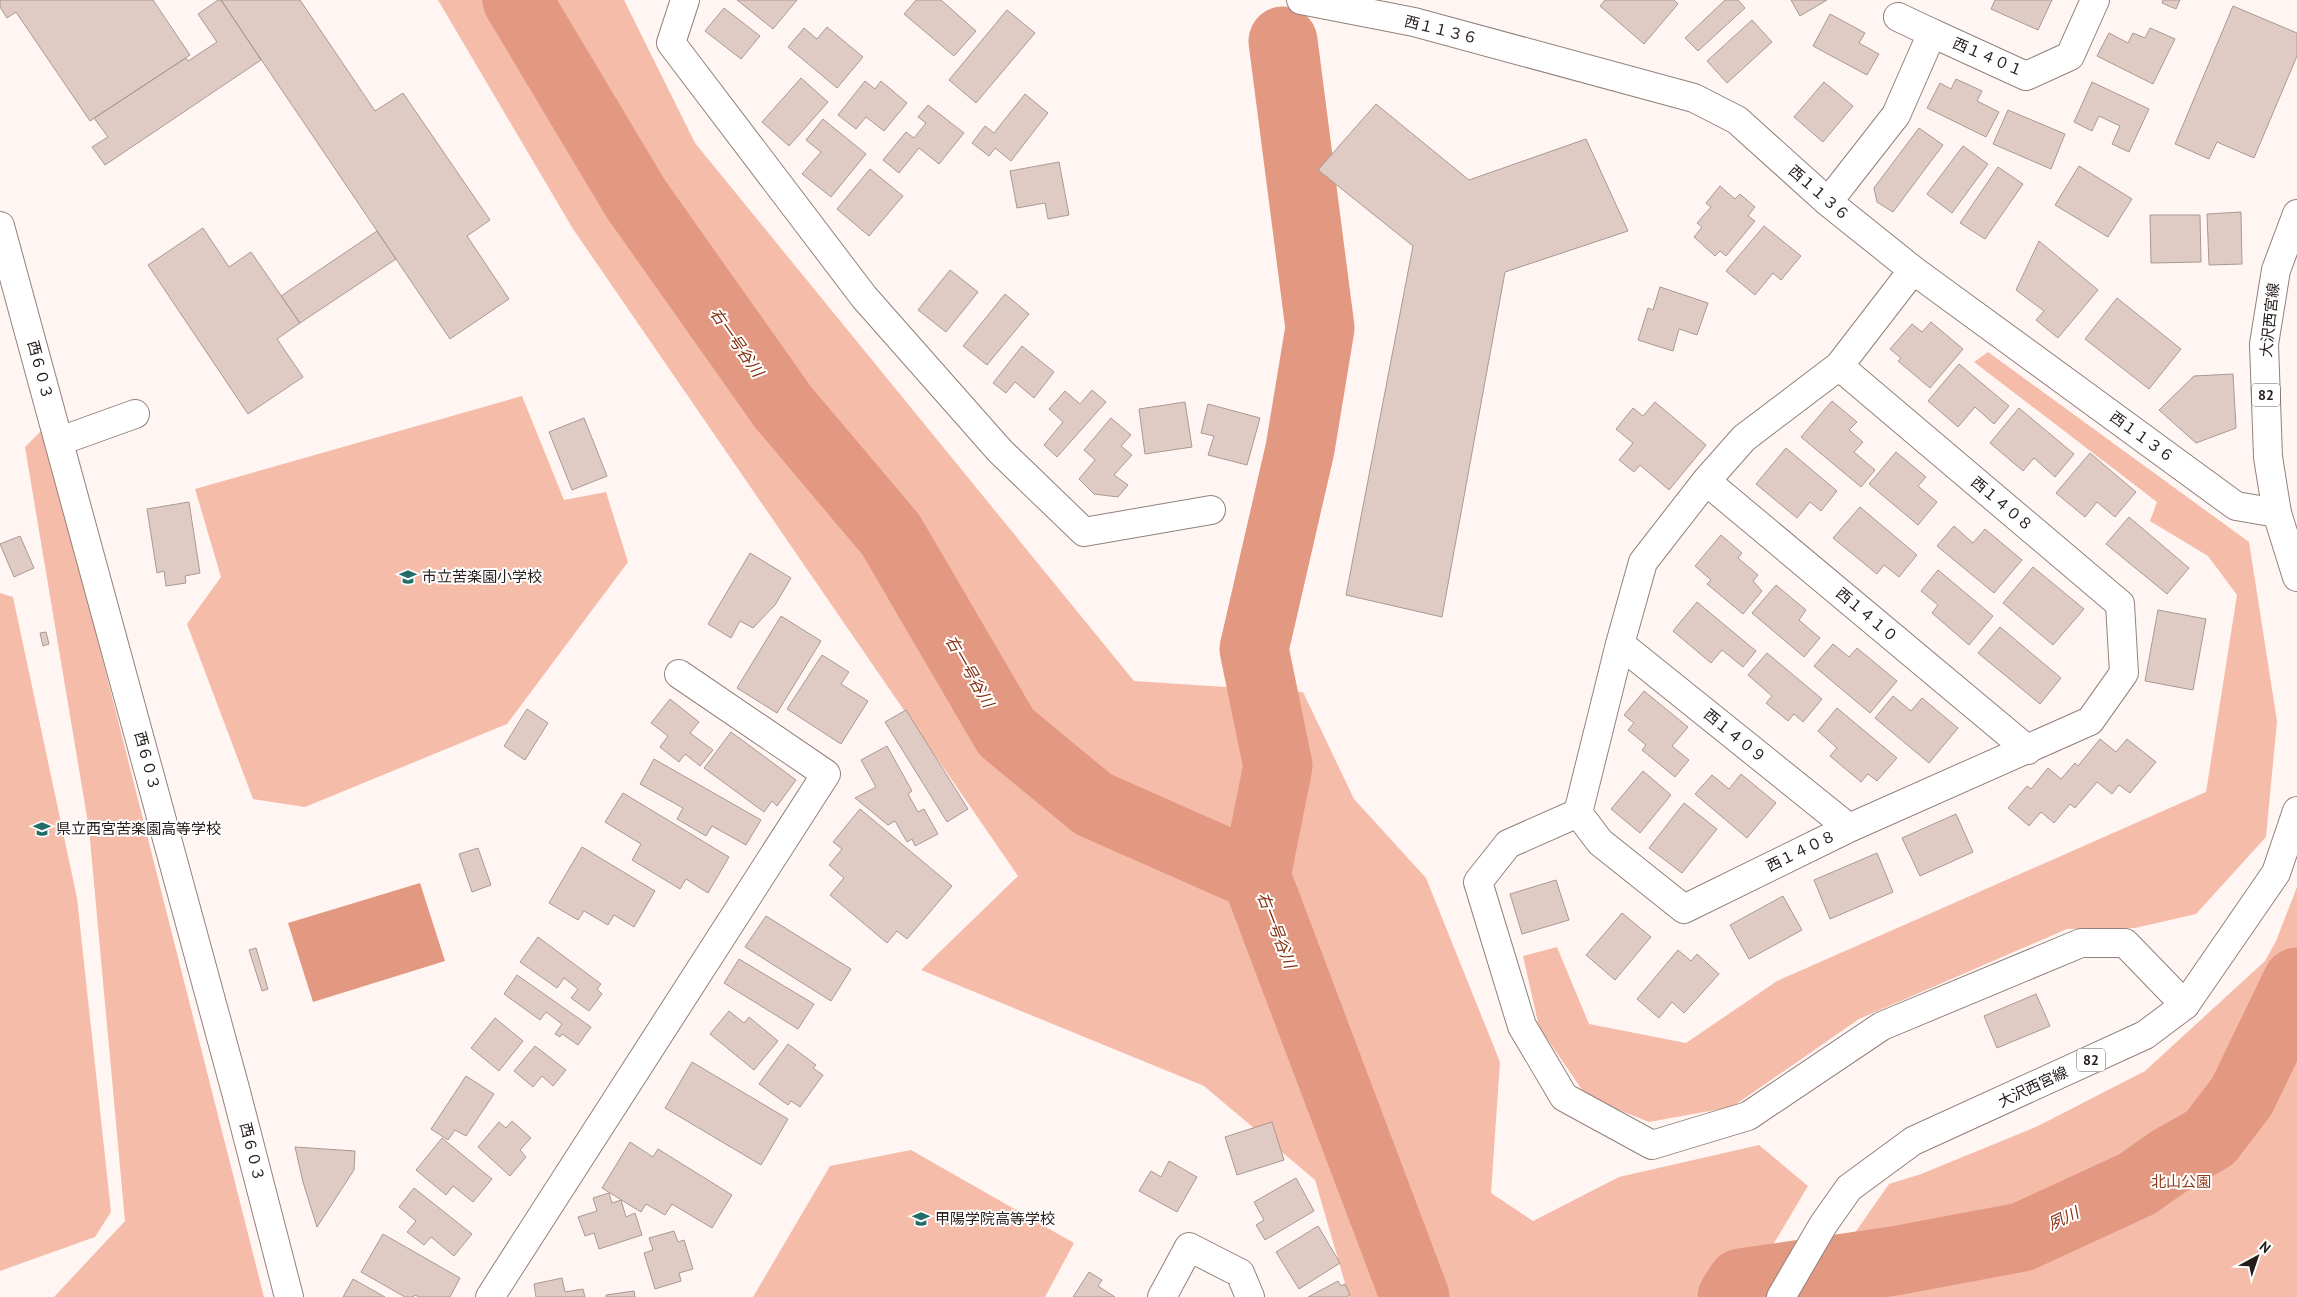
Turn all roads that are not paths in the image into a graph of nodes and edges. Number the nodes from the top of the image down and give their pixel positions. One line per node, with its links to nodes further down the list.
1 (685, 0): 15 (street)
2 (1301, 0): 4 (street, 西１１３６)
3 (2095, 0): 6 (street, 西１４０１)
4 (1416, 11): 7 (street, 西１１３６)
5 (1898, 17): 6 (street, 西１４０１)
6 (1932, 34): 7 (street)
7 (1828, 202): 10 (street, 西１１３６)
8 (2297, 214): 16 (street, 大沢西宮線 / 82)
9 (0, 226): 13 (street, 西６０３)
10 (1913, 270): 11 (street); 16 (street, 西１１３６)
11 (1839, 366): 14 (street); 20 (street, 西１４０８)
12 (135, 414): 13 (street)
13 (60, 441): 25 (street, 西６０３)
14 (1706, 481): 18 (street); 20 (street, 西１４１０)
15 (1211, 510)
16 (2277, 514): 17 (street, 大沢西宮線 / 82)
17 (2297, 577)
18 (1620, 644): 22 (street); 23 (street, 西１４０９)
19 (679, 674): 26 (street)
20 (2028, 750): 23 (street, 西１４０８)
21 (2297, 811): 24 (street, 大沢西宮線 / 82)
22 (1578, 813): 23 (street, 西１４０８); 24 (street)
23 (1849, 828)
24 (2185, 1005): 29 (street, 大沢西宮線 / 82)
25 (289, 1297)
26 (490, 1297)
27 (1162, 1297): 28 (street)
28 (1250, 1297)
29 (1781, 1297)

